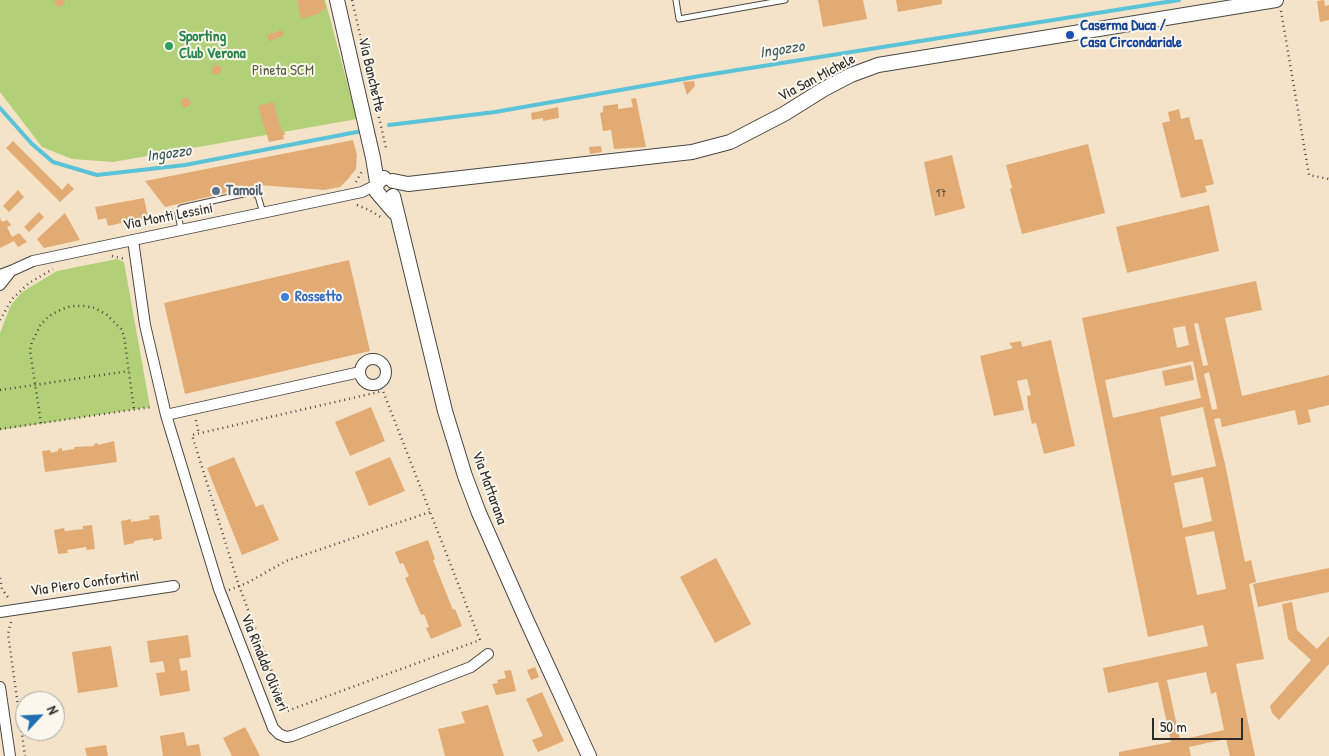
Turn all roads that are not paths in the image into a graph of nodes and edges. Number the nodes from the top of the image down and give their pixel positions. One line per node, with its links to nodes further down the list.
1 (337, 0): 5 (street, Via Banchette)
2 (676, 0): 3 (lane)
3 (785, 0)
4 (1278, 5): 5 (street, Via San Michele)
5 (388, 188): 6 (street, Via Monti Lessini); 19 (street, Via Mattarana)
6 (263, 214): 7 (street, Via Monti Lessini); 7 (lane)
7 (181, 230): 8 (street, Via Monti Lessini)
8 (133, 240): 9 (street, Via Monti Lessini); 13 (street, Via Rinaldo Olivieri)
9 (12, 271): 10 (street, Via Monti Lessini); 11 (street, Via Monti Lessini)
10 (0, 275)
11 (0, 285)
12 (360, 372): 12 (street); 13 (street)
13 (165, 410): 16 (street, Via Rinaldo Olivieri)
14 (174, 586): 15 (street, Via Piero Confortini)
15 (0, 612)
16 (488, 654)
17 (0, 687): 18 (street)
18 (10, 756)
19 (589, 756)

